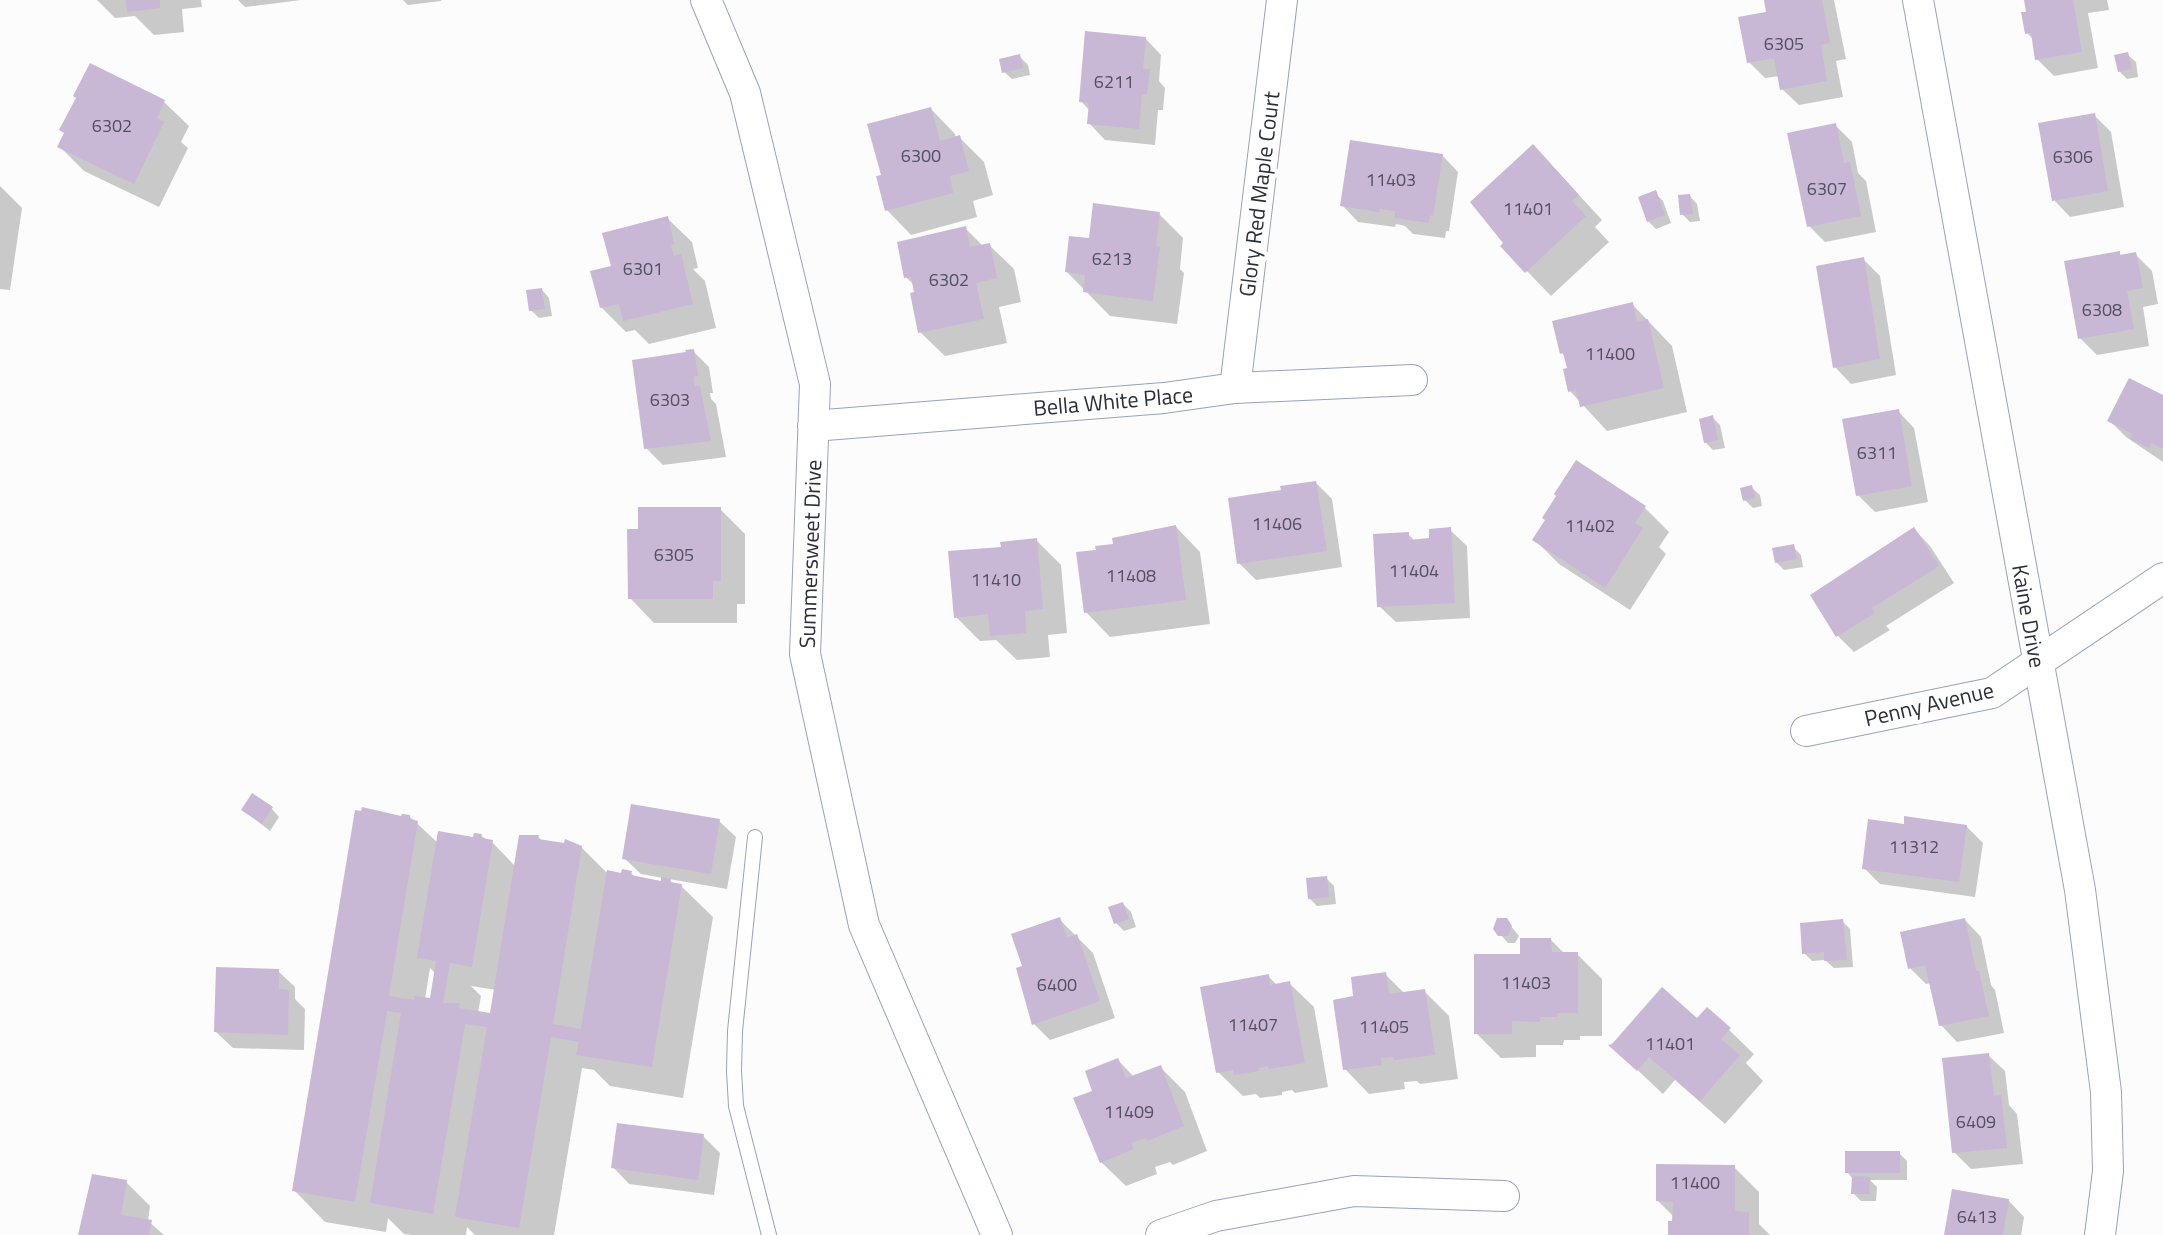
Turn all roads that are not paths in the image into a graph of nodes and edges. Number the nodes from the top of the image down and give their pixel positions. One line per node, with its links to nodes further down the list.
1 (706, 0): 6 (street, Summersweet Drive)
2 (1282, 0): 5 (street, Glory Red Maple Court)
3 (1918, 0): 8 (street, Kaine Drive)
4 (1412, 380): 5 (street, Bella White Place)
5 (1235, 388): 6 (street, Bella White Place)
6 (813, 426): 13 (street, Summersweet Drive)
7 (2163, 578): 8 (street, Penny Avenue)
8 (2037, 664): 9 (street, Penny Avenue); 15 (street, Kaine Drive)
9 (1806, 731)
10 (755, 837): 12 (lane)
11 (1504, 1196): 14 (street)
12 (769, 1235)
13 (997, 1235)
14 (1161, 1235)
15 (2100, 1235)

